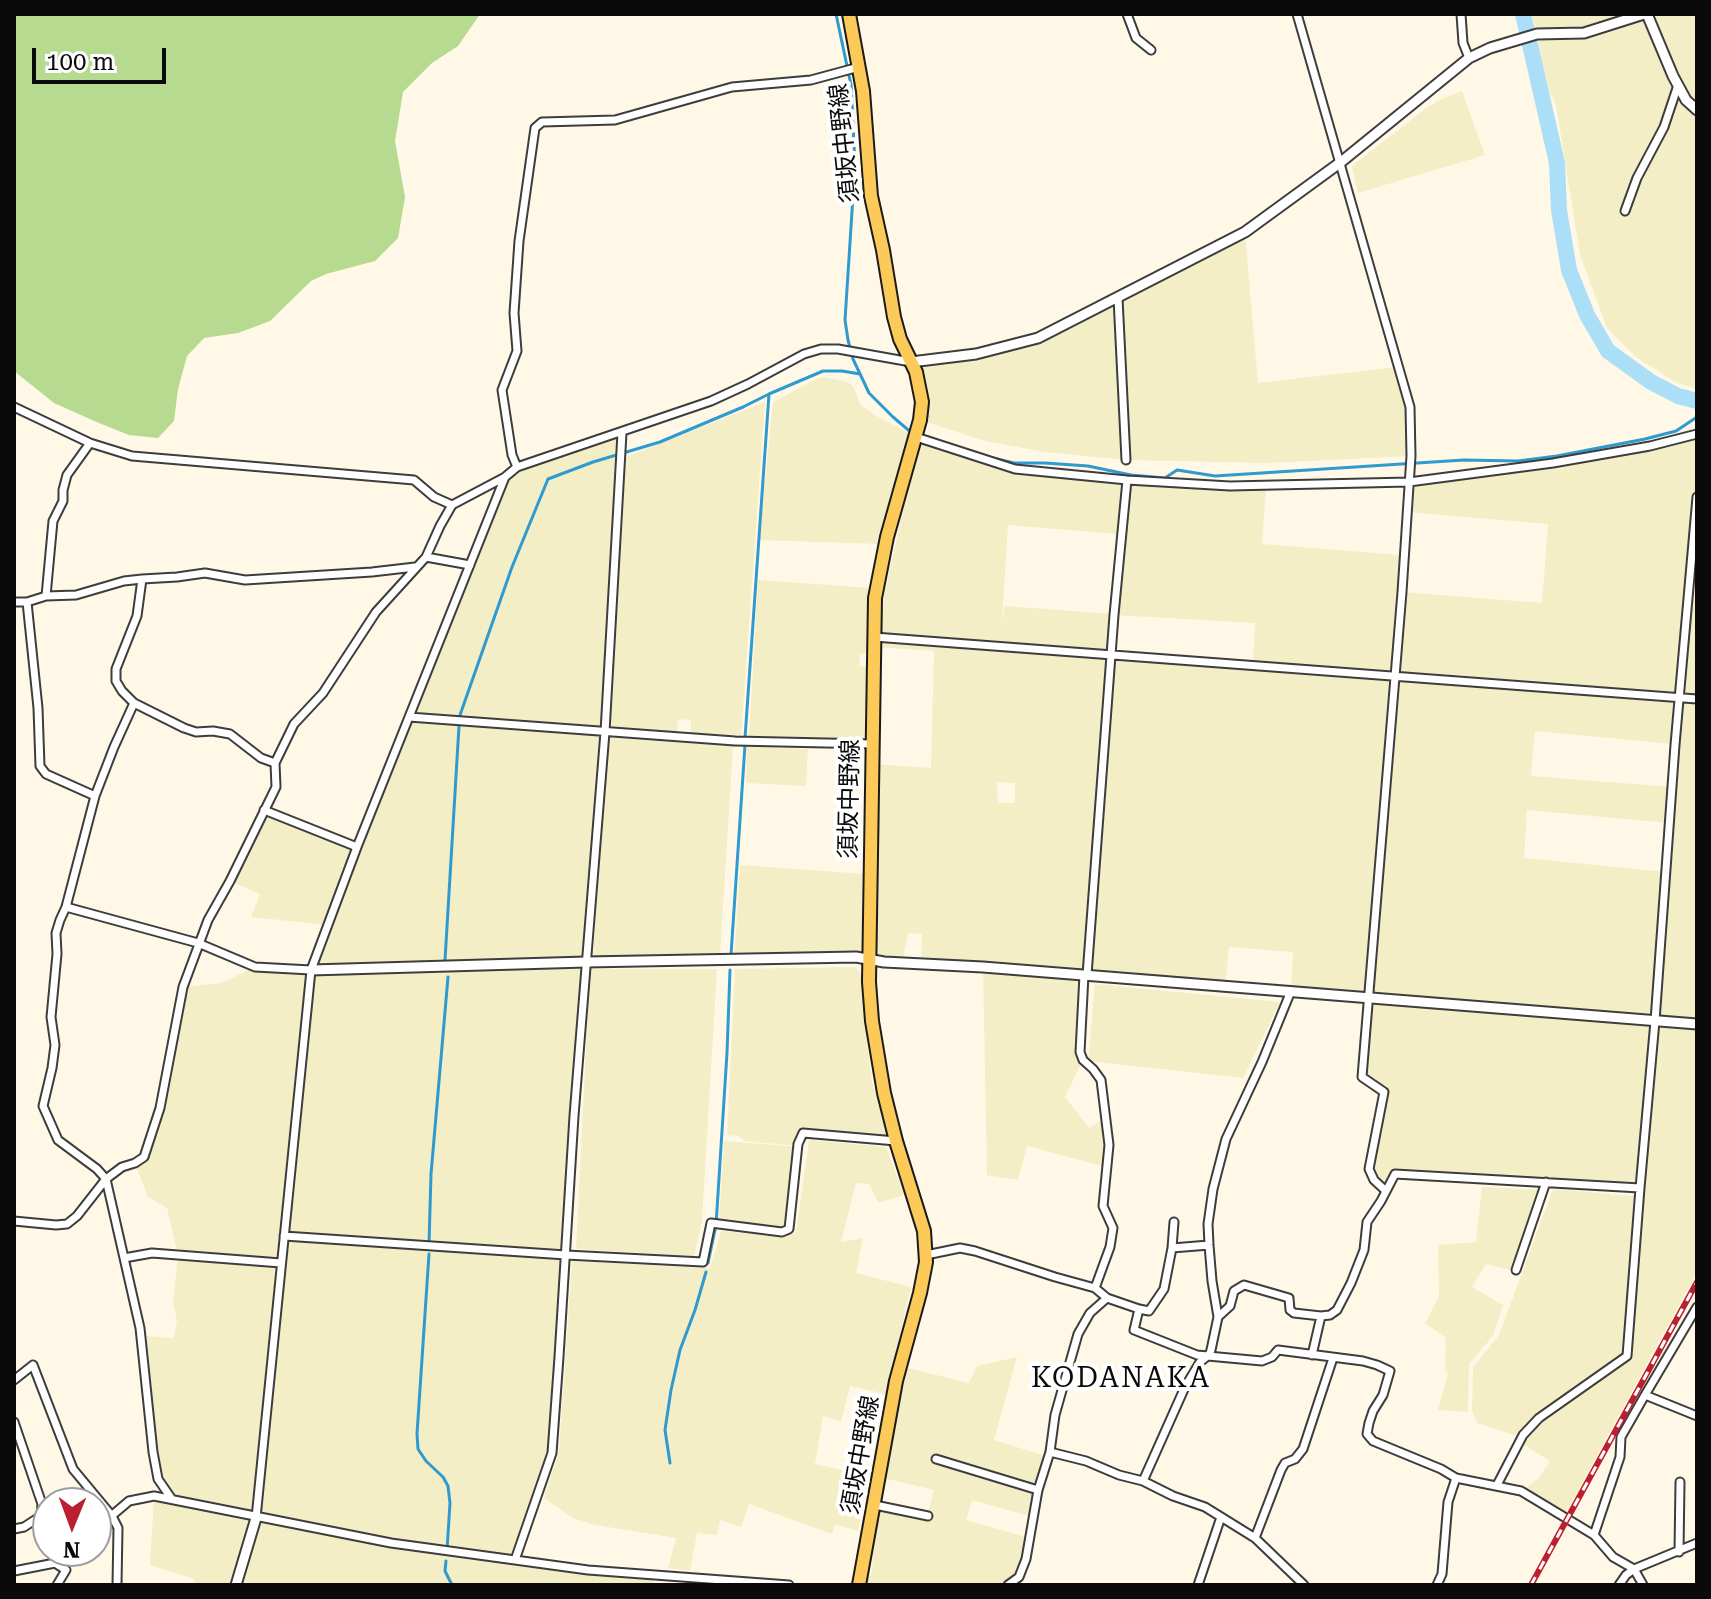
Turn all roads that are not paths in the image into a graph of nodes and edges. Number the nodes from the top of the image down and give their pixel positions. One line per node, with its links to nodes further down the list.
1 (849, 14): 8 (main road, 須坂中野線)
2 (1127, 14): 6 (street)
3 (1297, 14): 11 (street)
4 (1461, 14): 7 (street)
5 (1645, 14): 7 (street); 9 (street)
6 (1151, 50)
7 (1469, 58): 11 (street)
8 (856, 68): 14 (main road, 須坂中野線); 21 (street)
9 (1678, 85): 10 (street); 12 (street)
10 (1697, 110)
11 (1341, 162): 13 (street); 24 (street)
12 (1625, 211)
13 (1118, 298): 14 (street); 20 (street)
14 (911, 362): 16 (street); 18 (main road, 須坂中野線)
15 (14, 407): 19 (street)
16 (622, 433): 21 (street); 41 (street)
17 (1697, 434): 24 (street)
18 (916, 437): 23 (street); 34 (main road, 須坂中野線)
19 (90, 443): 26 (street); 31 (street)
20 (1126, 460)
21 (517, 467): 22 (street)
22 (505, 477): 26 (street); 28 (street)
23 (1127, 480): 24 (street); 35 (street)
24 (1409, 480): 36 (street)
25 (1697, 497): 37 (street)
26 (452, 505): 27 (street)
27 (426, 557): 28 (street); 29 (street)
28 (470, 565): 40 (street)
29 (417, 567): 30 (street); 43 (street)
30 (142, 579): 31 (street); 39 (street)
31 (46, 596): 33 (street)
32 (14, 602): 33 (street)
33 (27, 602): 44 (street)
34 (874, 637): 35 (street); 42 (main road, 須坂中野線)
35 (1112, 654): 36 (street); 52 (street)
36 (1395, 677): 37 (street); 54 (street)
37 (1680, 698): 38 (street); 55 (street)
38 (1697, 699)
39 (134, 703): 43 (street); 44 (street)
40 (409, 717): 41 (street); 46 (street)
41 (605, 732): 42 (street); 50 (street)
42 (872, 744): 49 (main road, 須坂中野線)
43 (275, 763): 45 (street)
44 (95, 796): 47 (street)
45 (264, 810): 46 (street); 48 (street)
46 (357, 847): 51 (street)
47 (66, 907): 48 (street); 58 (street)
48 (198, 943): 51 (street); 58 (street)
49 (870, 959): 50 (street); 52 (street); 57 (main road, 須坂中野線)
50 (586, 962): 51 (street); 67 (street)
51 (311, 970): 64 (street)
52 (1086, 975): 53 (street); 72 (street)
53 (1291, 991): 54 (street); 65 (street)
54 (1368, 998): 55 (street); 61 (street)
55 (1655, 1021): 56 (street); 60 (street)
56 (1697, 1024)
57 (896, 1141): 67 (street); 68 (main road, 須坂中野線)
58 (106, 1179): 62 (street); 69 (street)
59 (1546, 1182): 60 (street); 61 (street); 71 (street)
60 (1640, 1188): 90 (street)
61 (1386, 1191): 76 (street)
62 (14, 1221)
63 (1174, 1222): 66 (street)
64 (284, 1236): 67 (street); 70 (street)
65 (1209, 1245): 66 (street); 77 (street)
66 (1172, 1248): 75 (street)
67 (566, 1255): 104 (street)
68 (926, 1255): 72 (street); 94 (main road, 須坂中野線)
69 (124, 1258): 70 (street); 93 (street)
70 (281, 1263): 98 (street)
71 (1516, 1270)
72 (1095, 1288): 73 (street)
73 (1107, 1298): 75 (street); 85 (street)
74 (1697, 1307): 82 (street)
75 (1139, 1309): 78 (street)
76 (1321, 1316): 77 (street); 79 (street)
77 (1218, 1317): 78 (street)
78 (1209, 1355): 79 (street); 88 (street)
79 (1312, 1355): 80 (street)
80 (1333, 1358): 87 (street); 101 (street)
81 (14, 1380): 91 (street)
82 (1645, 1395): 83 (street); 100 (street)
83 (1697, 1416)
84 (14, 1422): 99 (street)
85 (1050, 1452): 88 (street); 92 (street)
86 (936, 1459): 92 (street)
87 (1456, 1478): 90 (street); 120 (street)
88 (1143, 1481): 97 (street)
89 (1680, 1482): 103 (street)
90 (1497, 1485): 100 (street)
91 (88, 1487)
92 (1038, 1490): 117 (street)
93 (171, 1498): 95 (street); 98 (street)
94 (875, 1505): 96 (street); 116 (main road, 須坂中野線)
95 (112, 1516): 112 (street)
96 (928, 1516)
97 (1221, 1517): 101 (street); 118 (street)
98 (256, 1518): 104 (street); 113 (street)
99 (14, 1529)
100 (1594, 1535): 107 (street)
101 (1255, 1538): 119 (street)
102 (1697, 1543): 103 (street)
103 (1679, 1552): 107 (street)
104 (515, 1560): 109 (street)
105 (34, 1567): 108 (street)
106 (61, 1567): 111 (street)
107 (1634, 1569): 121 (street); 122 (street)
108 (14, 1571)
109 (654, 1575): 110 (street); 114 (street)
110 (750, 1584): 115 (street)
111 (57, 1585)
112 (117, 1585)
113 (236, 1585)
114 (653, 1585)
115 (789, 1585)
116 (859, 1585)
117 (1008, 1585)
118 (1198, 1585)
119 (1304, 1585)
120 (1437, 1585)
121 (1619, 1585)
122 (1643, 1585)

